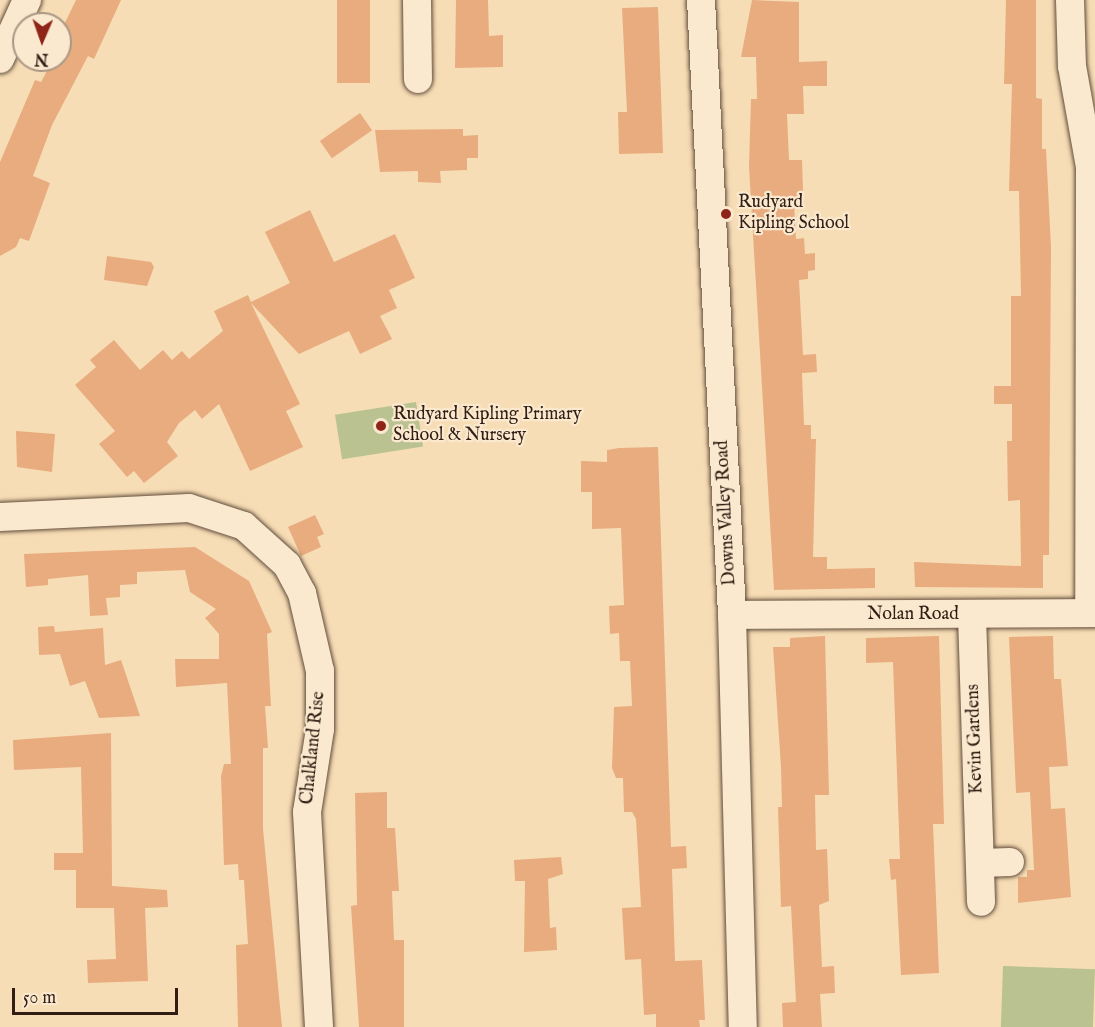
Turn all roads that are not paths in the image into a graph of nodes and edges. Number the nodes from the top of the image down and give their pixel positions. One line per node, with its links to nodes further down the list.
1 (27, 0): 5 (street)
2 (417, 0): 6 (street)
3 (701, 0): 9 (street, Downs Valley Road)
4 (1070, 0): 8 (street)
5 (0, 59)
6 (418, 79)
7 (0, 517): 14 (street, Chalkland Rise)
8 (1092, 613): 10 (street, Nolan Road)
9 (732, 615): 10 (street, Nolan Road); 15 (street, Downs Valley Road)
10 (972, 615): 12 (street, Kevin Gardens)
11 (1010, 862): 12 (street)
12 (980, 863): 13 (street, Kevin Gardens)
13 (981, 903)
14 (320, 1027)
15 (743, 1027)

